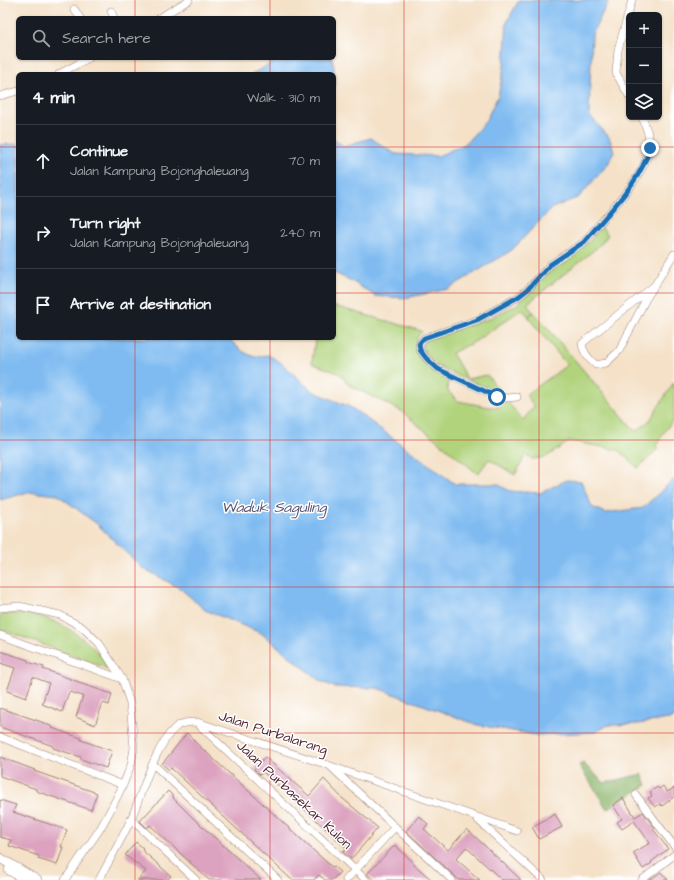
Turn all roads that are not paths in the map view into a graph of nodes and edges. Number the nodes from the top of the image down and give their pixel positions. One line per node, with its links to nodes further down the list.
1 (189, 0): 7 (street)
2 (632, 0): 10 (street)
3 (74, 9): 5 (street)
4 (110, 11): 6 (street)
5 (79, 16)
6 (113, 16)
7 (162, 16)
8 (85, 60): 9 (street)
9 (63, 72)
10 (626, 91)
11 (16, 92): 12 (street)
12 (0, 96)
13 (643, 120): 16 (street)
14 (674, 254): 15 (street)
15 (655, 285): 15 (street)
16 (517, 397)
17 (0, 608): 19 (street)
18 (0, 636): 19 (street)
19 (122, 679): 24 (street)
20 (197, 722): 22 (street, Jalan Purbalarang); 23 (street, Jalan Purbalarang); 34 (street, Jalan Purbasekar Kulon)
21 (0, 737): 24 (street)
22 (153, 764): 27 (street, Jalan Purbalarang); 40 (street)
23 (328, 765): 26 (street, Jalan Purbalarang); 28 (street)
24 (123, 785): 37 (street)
25 (636, 795): 30 (street)
26 (475, 817): 29 (street, Jalan Purbalarang); 44 (street)
27 (131, 819): 38 (street, Jalan Purbalarang); 39 (street)
28 (395, 827): 34 (street); 43 (street)
29 (516, 831)
30 (674, 846)
31 (674, 855): 45 (street)
32 (0, 858): 36 (street)
33 (0, 865): 35 (street)
34 (355, 870): 41 (street); 42 (street, Jalan Purbasekar Kulon)
35 (25, 880)
36 (37, 880)
37 (65, 880)
38 (99, 880)
39 (196, 880)
40 (278, 880)
41 (346, 880)
42 (366, 880)
43 (452, 880)
44 (543, 880)
45 (642, 880)

